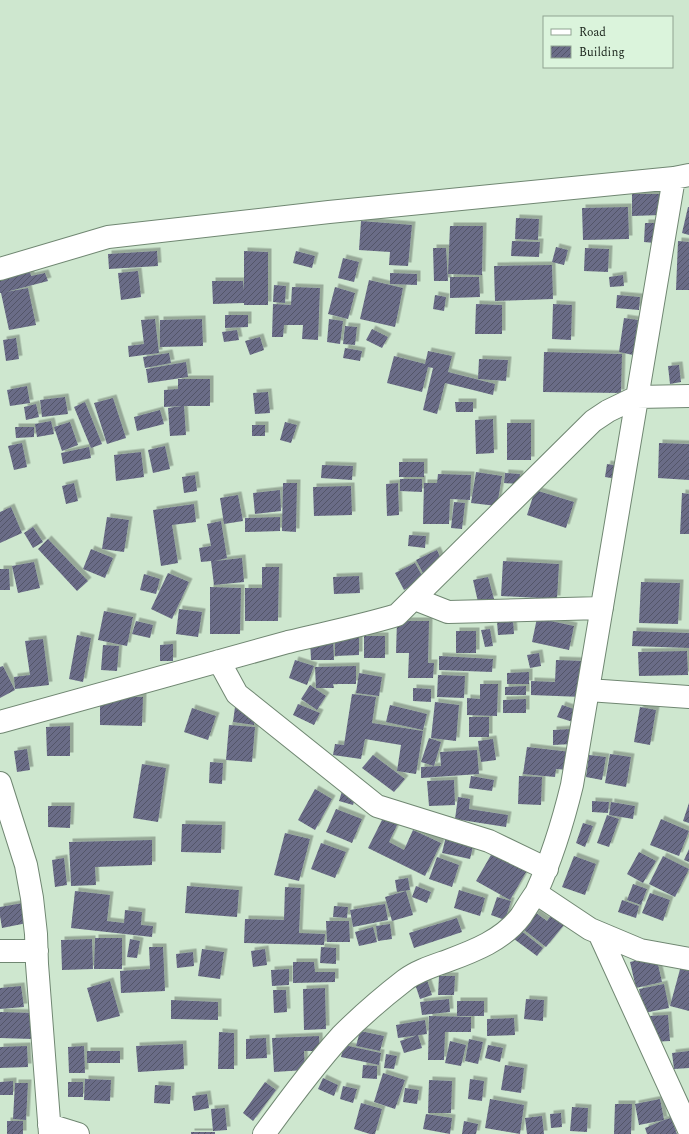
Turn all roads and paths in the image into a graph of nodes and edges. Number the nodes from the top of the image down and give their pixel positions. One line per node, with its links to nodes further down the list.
1 (681, 176): 2 (street); 4 (street)
2 (0, 269)
3 (689, 396): 4 (street)
4 (637, 397): 5 (street); 6 (street)
5 (415, 599): 6 (street); 7 (street)
6 (602, 608): 8 (street)
7 (219, 661): 10 (street); 12 (street)
8 (588, 690): 9 (street); 12 (street)
9 (689, 697)
10 (0, 722)
11 (0, 783): 16 (street)
12 (547, 869): 13 (street)
13 (536, 892): 14 (street); 21 (street)
14 (599, 933): 17 (street); 19 (street)
15 (0, 951): 16 (street)
16 (37, 951): 18 (street)
17 (689, 960)
18 (49, 1130): 20 (street)
19 (689, 1130)
20 (78, 1134)
21 (264, 1134)

